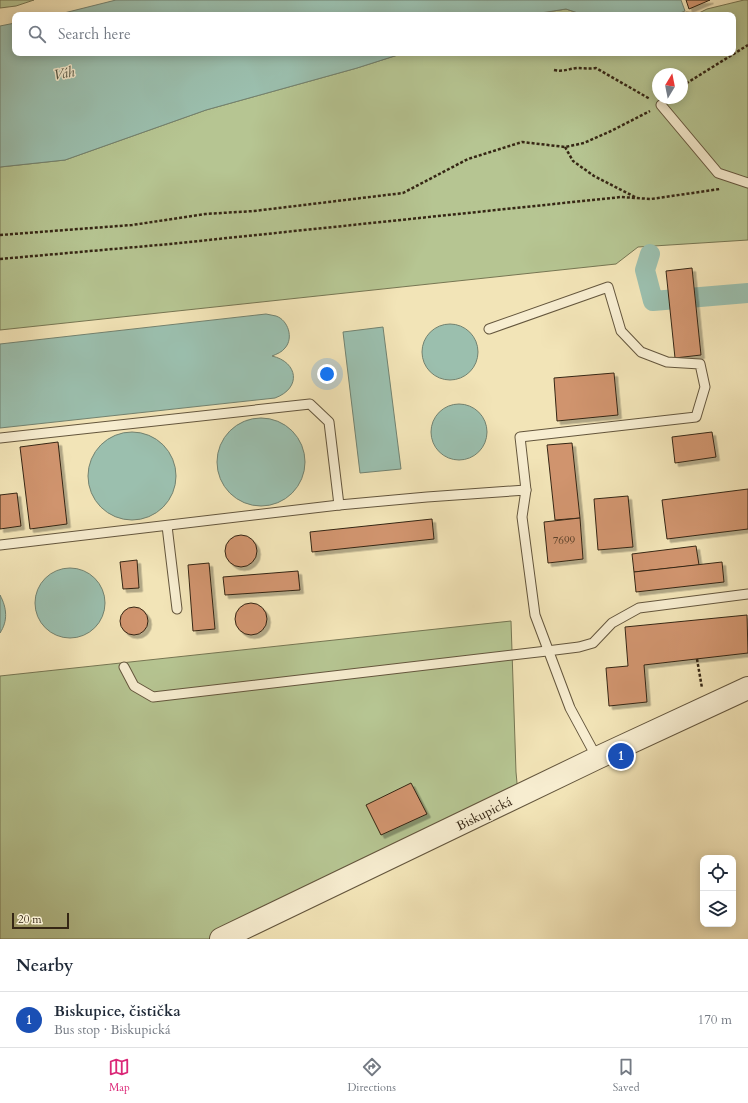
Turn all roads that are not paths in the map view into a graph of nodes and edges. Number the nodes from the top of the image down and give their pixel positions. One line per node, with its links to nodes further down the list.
1 (661, 105): 2 (lane)
2 (748, 182)
3 (489, 329): 5 (lane)
4 (0, 438): 6 (lane)
5 (526, 490): 6 (lane); 11 (lane)
6 (340, 505): 7 (lane)
7 (168, 526): 8 (lane); 10 (lane)
8 (0, 545)
9 (748, 594): 11 (lane)
10 (177, 609)
11 (548, 651): 12 (lane); 14 (lane)
12 (124, 667)
13 (748, 688): 14 (street, Biskupická)
14 (597, 758): 15 (street, Biskupická)
15 (221, 939)

